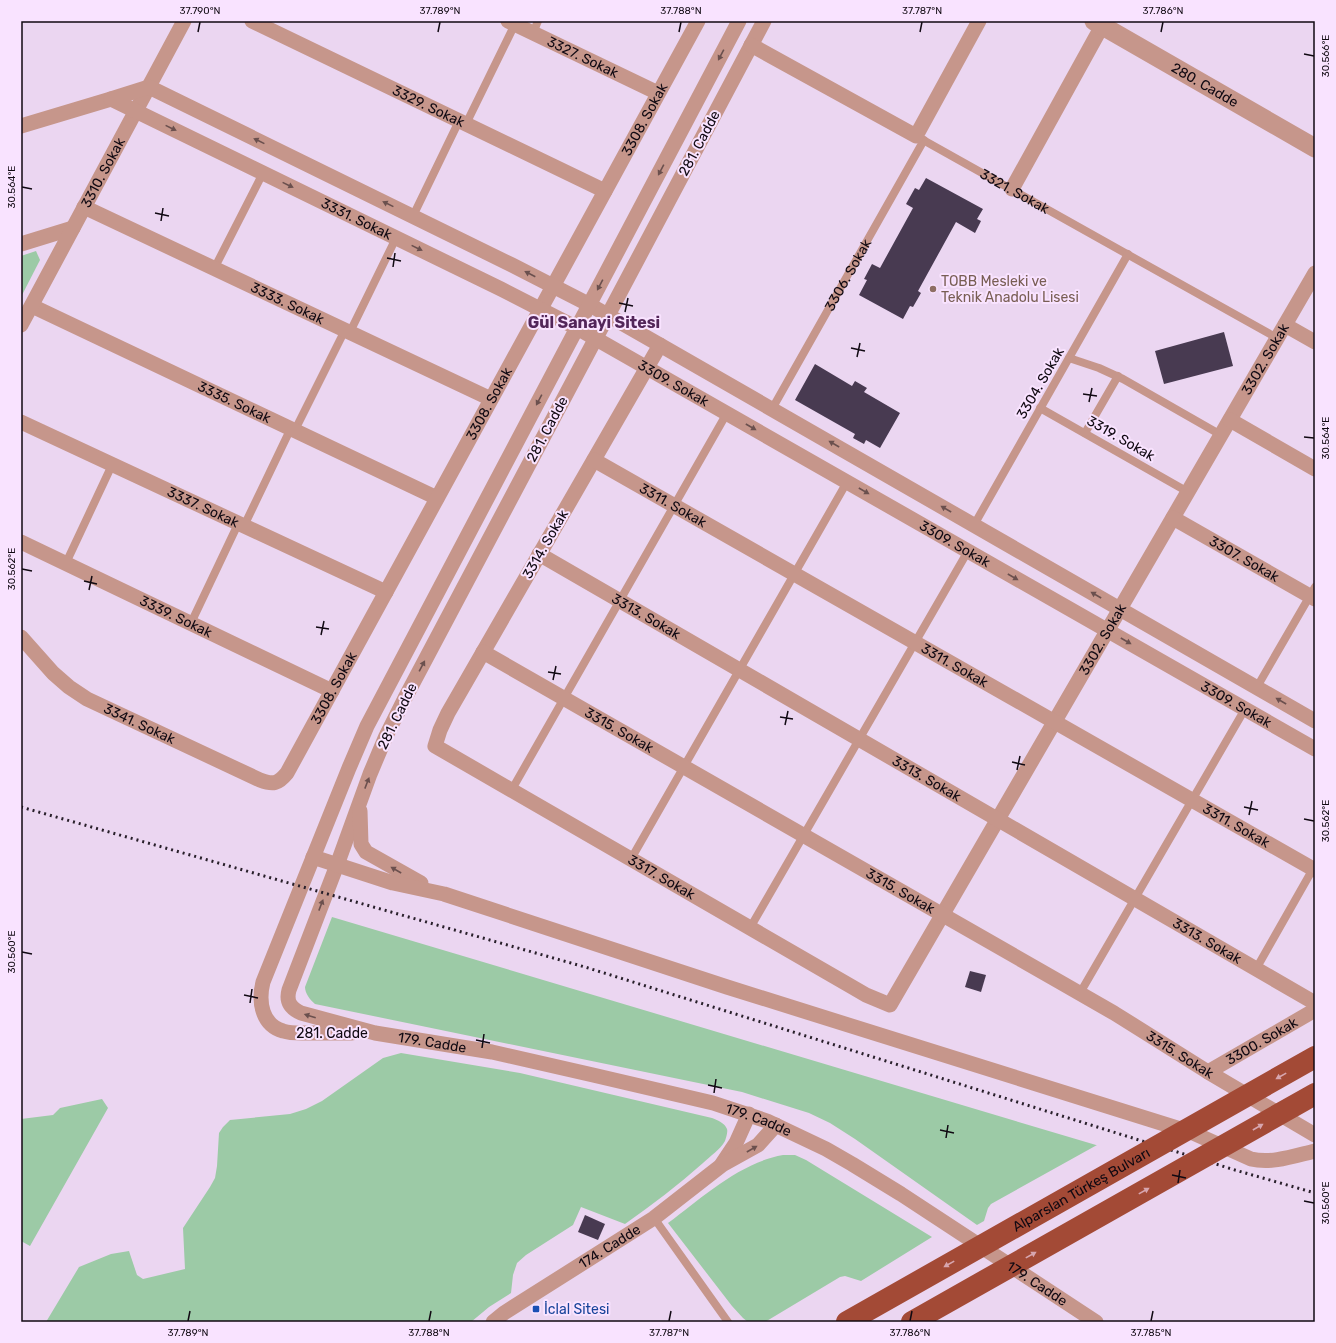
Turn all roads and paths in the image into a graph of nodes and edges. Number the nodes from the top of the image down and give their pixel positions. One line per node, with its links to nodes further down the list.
1 (184, 21): 11 (street, 3310. Sokak)
2 (252, 21): 15 (street, 3329. Sokak)
3 (698, 21): 12 (street, 3308. Sokak)
4 (740, 21): 31 (street, 281. Cadde, one-way to 31)
5 (764, 21): 10 (street, 281. Cadde)
6 (979, 21): 17 (street, 3306. Sokak)
7 (511, 23): 9 (street, 3327. Sokak); 15 (lane)
8 (1098, 23): 18 (street, 280. Cadde); 20 (street)
9 (536, 27): 12 (street, 3327. Sokak)
10 (751, 45): 17 (street, 3321. Sokak); 34 (street, 281. Cadde)
11 (149, 87): 13 (street); 14 (street, 3310. Sokak); 23 (street, 3331. Sokak, one-way to 11)
12 (658, 93): 21 (street, 3308. Sokak)
13 (111, 99): 14 (street, 3331. Sokak); 16 (street)
14 (136, 111): 19 (street, 3331. Sokak, one-way to 19); 22 (street, 3310. Sokak)
15 (462, 123): 21 (street, 3329. Sokak); 23 (lane)
16 (21, 126)
17 (920, 138): 20 (lane, 3321. Sokak); 47 (lane, 3306. Sokak)
18 (1315, 148)
19 (263, 173): 25 (street, 3331. Sokak, one-way to 25); 28 (lane)
20 (1012, 189): 27 (lane, 3321. Sokak)
21 (605, 191): 30 (street, 3308. Sokak)
22 (84, 207): 24 (street, 3310. Sokak); 28 (street, 3333. Sokak)
23 (413, 216): 30 (street, 3331. Sokak, one-way to 23)
24 (73, 228): 26 (street); 32 (street, 3310. Sokak)
25 (396, 238): 33 (street, 3331. Sokak, one-way to 33); 37 (lane)
26 (21, 244)
27 (1128, 254): 38 (lane, 3321. Sokak); 42 (lane, 3304. Sokak)
28 (214, 269): 37 (street, 3333. Sokak)
29 (1315, 273): 38 (street, 3302. Sokak)
30 (553, 285): 31 (street, 3331. Sokak); 33 (street, 3308. Sokak)
31 (590, 305): 34 (street, 3309. Sokak); 36 (street, 281. Cadde)
32 (32, 306): 35 (street, 3310. Sokak); 51 (street, 3335. Sokak)
33 (541, 309): 36 (street, 3331. Sokak); 45 (street, 3308. Sokak)
34 (608, 315): 39 (street, 281. Cadde); 41 (street, 3309. Sokak)
35 (21, 325)
36 (577, 328): 39 (street, 3309. Sokak); 95 (street, 281. Cadde, one-way to 95)
37 (347, 331): 45 (street, 3333. Sokak); 51 (lane)
38 (1281, 331): 40 (street); 49 (street, 3302. Sokak)
39 (596, 338): 43 (street, 3309. Sokak); 92 (street, 281. Cadde, one-way to 39)
40 (1315, 342)
41 (660, 344): 43 (street, 3314. Sokak); 47 (street, 3309. Sokak)
42 (1069, 358): 44 (lane); 46 (lane, 3304. Sokak)
43 (647, 367): 48 (street, 3309. Sokak); 54 (street, 3314. Sokak)
44 (1118, 376): 52 (lane); 53 (lane)
45 (491, 399): 59 (street, 3308. Sokak)
46 (1040, 408): 52 (lane, 3319. Sokak); 63 (lane, 3304. Sokak)
47 (772, 409): 63 (street, 3309. Sokak, one-way to 47)
48 (727, 413): 57 (street, 3309. Sokak, one-way to 57); 60 (lane)
49 (1230, 420): 53 (street, 3302. Sokak); 56 (street)
50 (21, 422): 55 (street, 3337. Sokak)
51 (293, 429): 59 (street, 3335. Sokak); 62 (lane)
52 (1085, 433): 58 (lane, 3319. Sokak)
53 (1221, 434): 58 (street, 3302. Sokak)
54 (594, 460): 60 (street, 3311. Sokak); 66 (street, 3314. Sokak)
55 (112, 465): 62 (street, 3337. Sokak); 67 (lane)
56 (1315, 469)
57 (848, 482): 65 (street, 3309. Sokak, one-way to 65); 68 (lane)
58 (1188, 492): 61 (street, 3302. Sokak)
59 (437, 498): 69 (street, 3308. Sokak)
60 (674, 505): 68 (street, 3311. Sokak); 71 (lane)
61 (1173, 518): 70 (street, 3307. Sokak); 72 (street, 3302. Sokak)
62 (241, 525): 69 (street, 3337. Sokak); 73 (lane)
63 (974, 525): 72 (street, 3309. Sokak, one-way to 63)
64 (21, 542): 67 (street, 3339. Sokak)
65 (968, 551): 74 (street, 3309. Sokak, one-way to 74); 76 (lane)
66 (539, 554): 71 (street, 3313. Sokak); 77 (street, 3314. Sokak)
67 (66, 563): 73 (street, 3339. Sokak)
68 (795, 574): 76 (street, 3311. Sokak); 78 (lane)
69 (386, 592): 80 (street, 3308. Sokak)
70 (1313, 594): 79 (lane)
71 (620, 601): 78 (street, 3313. Sokak); 81 (lane)
72 (1120, 609): 74 (street, 3302. Sokak); 79 (street, 3309. Sokak)
73 (191, 623): 80 (street, 3339. Sokak)
74 (1107, 631): 82 (street, 3309. Sokak, one-way to 82); 84 (street, 3302. Sokak)
75 (21, 637): 89 (street, 3341. Sokak)
76 (915, 642): 84 (street, 3311. Sokak); 85 (lane)
77 (483, 652): 81 (street, 3315. Sokak); 86 (street, 3314. Sokak)
78 (739, 670): 85 (street, 3313. Sokak); 88 (lane)
79 (1257, 687): 83 (street, 3309. Sokak, one-way to 79)
80 (332, 691): 89 (street, 3308. Sokak)
81 (564, 698): 88 (street, 3315. Sokak); 90 (lane)
82 (1245, 709): 87 (street, 3309. Sokak); 91 (lane)
83 (1315, 720)
84 (1054, 722): 91 (street, 3311. Sokak); 93 (street, 3302. Sokak)
85 (859, 739): 93 (street, 3313. Sokak); 94 (lane)
86 (435, 746): 90 (street, 3317. Sokak)
87 (1315, 749)
88 (684, 766): 94 (street, 3315. Sokak); 96 (lane)
89 (276, 783)
90 (511, 790): 96 (street, 3317. Sokak)
91 (1192, 800): 98 (street, 3311. Sokak); 100 (lane)
92 (359, 802): 97 (street, 281. Cadde); 99 (street, one-way to 92)
93 (998, 819): 100 (street, 3313. Sokak); 101 (street, 3302. Sokak)
94 (804, 835): 101 (street, 3315. Sokak); 102 (lane)
95 (313, 858): 97 (street); 108 (street, 281. Cadde)
96 (631, 859): 102 (street, 3317. Sokak)
97 (337, 865): 99 (street); 108 (street, 281. Cadde, one-way to 97)
98 (1314, 868): 103 (lane)
99 (444, 894): 115 (street)
100 (1135, 898): 103 (street, 3313. Sokak); 104 (lane)
101 (943, 914): 104 (street, 3315. Sokak); 106 (street, 3302. Sokak)
102 (750, 928): 106 (street, 3317. Sokak)
103 (1256, 969): 105 (street, 3313. Sokak)
104 (1080, 993): 110 (street, 3315. Sokak)
105 (1315, 1003)
106 (890, 1005)
107 (1315, 1010): 110 (street, 3300. Sokak)
108 (375, 1033): 112 (street, 179. Cadde)
109 (1315, 1057): 120 (highway, Alparslan Türkeş Bulvarı, one-way to 120, bridge)
110 (1208, 1072): 114 (street, 3315. Sokak)
111 (1315, 1094): 121 (highway, one-way to 111, bridge)
112 (749, 1114): 113 (street, 179. Cadde); 116 (street)
113 (776, 1125): 116 (street, one-way to 113); 122 (street, 179. Cadde)
114 (1315, 1135)
115 (1315, 1151)
116 (722, 1165): 117 (street, 174. Cadde)
117 (654, 1218): 118 (street, 174. Cadde); 119 (lane)
118 (493, 1322)
119 (728, 1322)
120 (847, 1322)
121 (912, 1322)
122 (1096, 1322)

